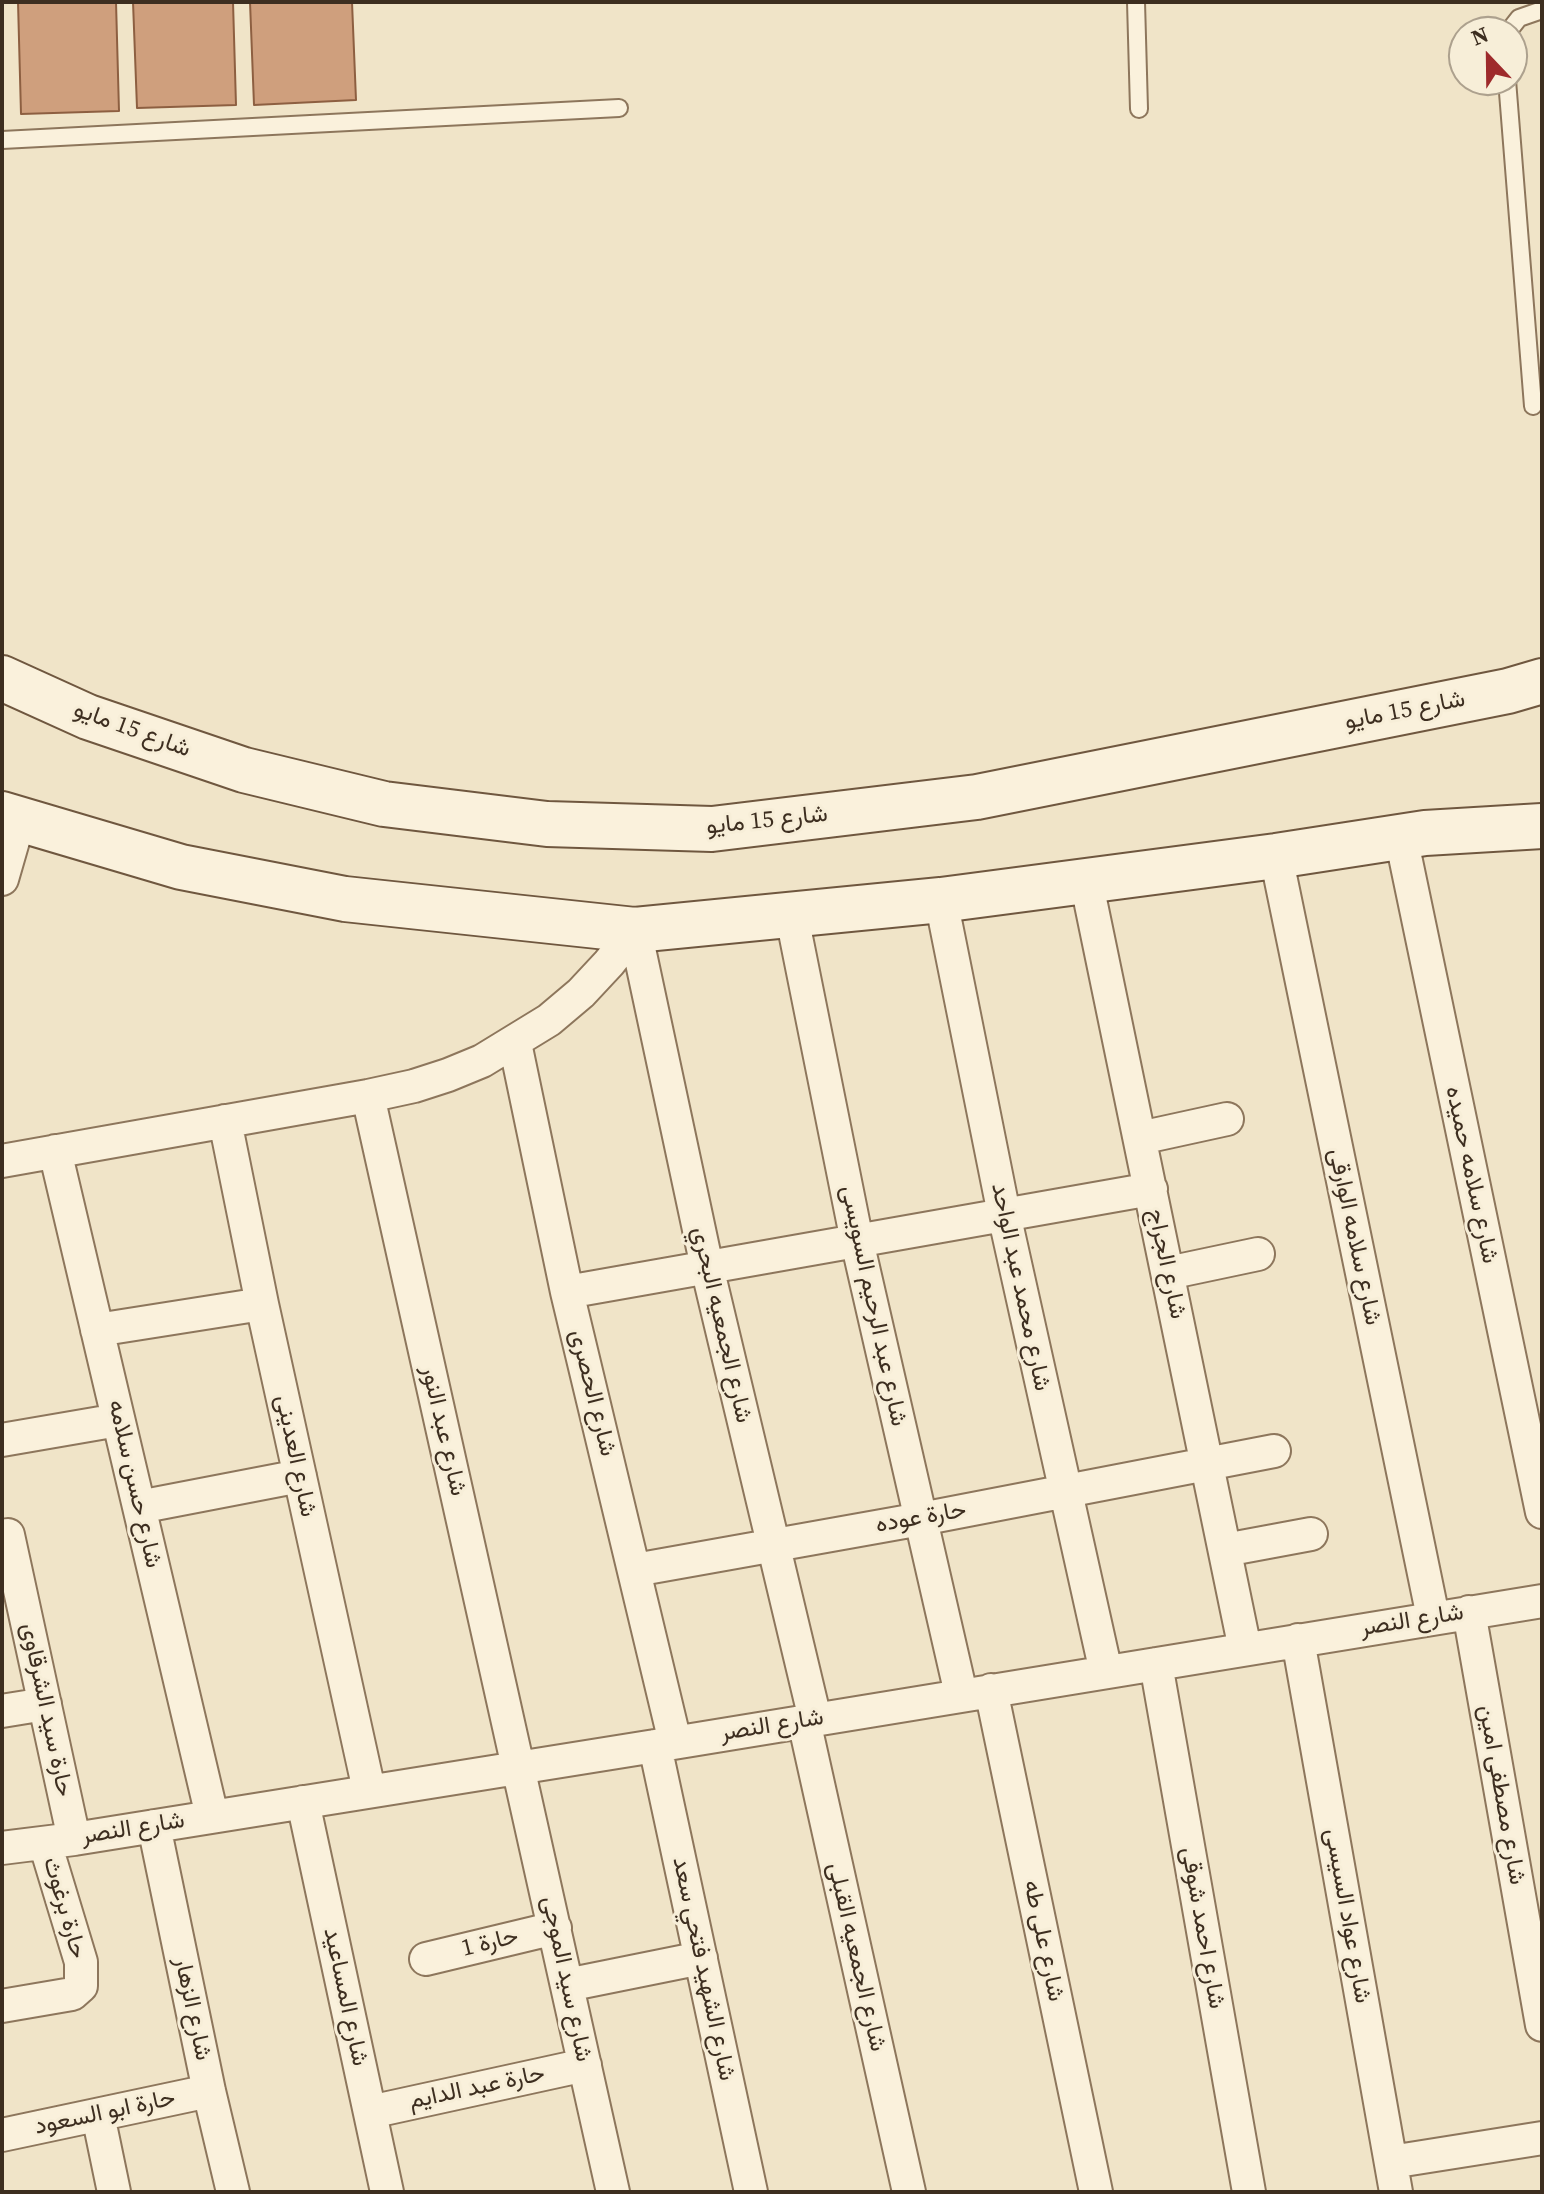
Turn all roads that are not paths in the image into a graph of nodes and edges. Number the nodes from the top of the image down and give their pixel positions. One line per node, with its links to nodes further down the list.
1 (1136, 2): 4 (lane)
2 (1508, 96): 6 (lane)
3 (619, 108): 5 (lane)
4 (1139, 109)
5 (2, 140)
6 (1533, 406)
7 (2, 678): 8 (main road, شارع 15 مايو)
8 (1531, 688)
9 (1542, 798): 12 (main road)
10 (10, 817): 14 (street); 18 (main road)
11 (1542, 826): 12 (main road)
12 (1413, 835): 13 (main road); 42 (street, شارع سلامه حميده)
13 (1276, 856): 15 (main road); 51 (street, شارع سلامه الوارقى)
14 (2, 879)
15 (1086, 880): 16 (main road); 23 (street, شارع الجراج)
16 (941, 900): 17 (main road); 27 (street, شارع محمد عبد الواحد)
17 (792, 917): 18 (main road); 28 (street, شارع عبد الرحيم السويسى)
18 (635, 930): 19 (street); 30 (street, شارع الجمعيه البحري)
19 (515, 1043): 20 (street); 32 (street, شارع الحصرى)
20 (368, 1096): 22 (street); 61 (street, شارع عبد النور)
21 (1227, 1119): 23 (street)
22 (225, 1121): 24 (street); 33 (street, شارع العدينى)
23 (1140, 1138): 26 (street, شارع الجراج)
24 (55, 1151): 25 (street); 34 (street, شارع حسن سلامه)
25 (2, 1161)
26 (1151, 1189): 27 (street); 31 (street, شارع الجراج)
27 (1004, 1214): 28 (street); 40 (street, شارع محمد عبد الواحد)
28 (857, 1241): 30 (street); 43 (street, شارع عبد الرحيم السويسى)
29 (1258, 1254): 31 (street)
30 (707, 1267): 32 (street); 46 (street, شارع الجمعيه البحري)
31 (1168, 1273): 38 (street, شارع الجراج)
32 (567, 1292): 48 (street, شارع الحصرى)
33 (262, 1304): 34 (street); 39 (street, شارع العدينى)
34 (97, 1330): 35 (street, شارع حسن سلامه)
35 (118, 1420): 36 (street); 41 (street, شارع حسن سلامه)
36 (2, 1440)
37 (1274, 1451): 38 (street, حارة عوده)
38 (1207, 1464): 40 (street, حارة عوده); 47 (street, شارع الجراج)
39 (300, 1476): 41 (street); 62 (street, شارع العدينى)
40 (1065, 1490): 43 (street, حارة عوده); 55 (street, شارع محمد عبد الواحد)
41 (139, 1507): 64 (street, شارع حسن سلامه)
42 (1542, 1512)
43 (921, 1519): 46 (street, حارة عوده); 56 (street, شارع عبد الرحيم السويسى)
44 (1311, 1534): 47 (street)
45 (8, 1535): 57 (street, حارة سيد الشرقاوى)
46 (772, 1545): 48 (street, حارة عوده); 59 (street, شارع الجمعيه البحري)
47 (1225, 1550): 53 (street, شارع الجراج)
48 (635, 1570): 60 (street, شارع الحصرى)
49 (1542, 1601): 50 (street, شارع النصر)
50 (1469, 1612): 51 (street, شارع النصر); 73 (street, شارع مصطفى امين)
51 (1433, 1617): 52 (street, شارع النصر)
52 (1298, 1640): 53 (street, شارع النصر); 80 (street, شارع عواد السيسى)
53 (1245, 1649): 54 (street, شارع النصر)
54 (1156, 1664): 55 (street, شارع النصر); 88 (street, شارع احمد شوقى)
55 (1106, 1672): 56 (street, شارع النصر)
56 (976, 1692): 59 (street, شارع النصر); 87 (street, شارع على طه)
57 (45, 1704): 58 (street); 66 (street, حارة سيد الشرقاوى)
58 (2, 1711)
59 (809, 1720): 60 (street, شارع النصر); 86 (street, شارع الجمعيه القبلى)
60 (665, 1744): 61 (street, شارع النصر); 69 (street, شارع الشهيد فتحي سعد)
61 (519, 1767): 62 (street, شارع النصر); 68 (street, شارع سيد الموجى)
62 (369, 1790): 63 (street, شارع النصر)
63 (303, 1802): 64 (street, شارع النصر); 76 (street, شارع المساعيد)
64 (212, 1816): 65 (street, شارع النصر)
65 (154, 1826): 66 (street, شارع النصر); 75 (street, شارع الزهار)
66 (60, 1841): 67 (street, شارع النصر); 72 (street, حارة برغوث)
67 (2, 1848)
68 (555, 1928): 70 (street, حارة 1); 71 (street, شارع سيد الموجى)
69 (701, 1958): 71 (street); 85 (street, شارع الشهيد فتحي سعد)
70 (426, 1959)
71 (567, 1985): 74 (street, شارع سيد الموجى)
72 (2, 2006)
73 (1542, 2025)
74 (585, 2065): 76 (street, حارة عبد الدايم); 84 (street, شارع سيد الموجى)
75 (209, 2091): 77 (street, حارة ابو السعود); 82 (street, شارع الزهار)
76 (370, 2112): 83 (street, شارع المساعيد)
77 (98, 2115): 78 (street, حارة ابو السعود); 81 (street)
78 (2, 2135)
79 (1542, 2138): 80 (street)
80 (1393, 2177)
81 (114, 2192)
82 (233, 2192)
83 (387, 2192)
84 (613, 2192)
85 (751, 2192)
86 (909, 2192)
87 (1096, 2192)
88 (1249, 2192)

